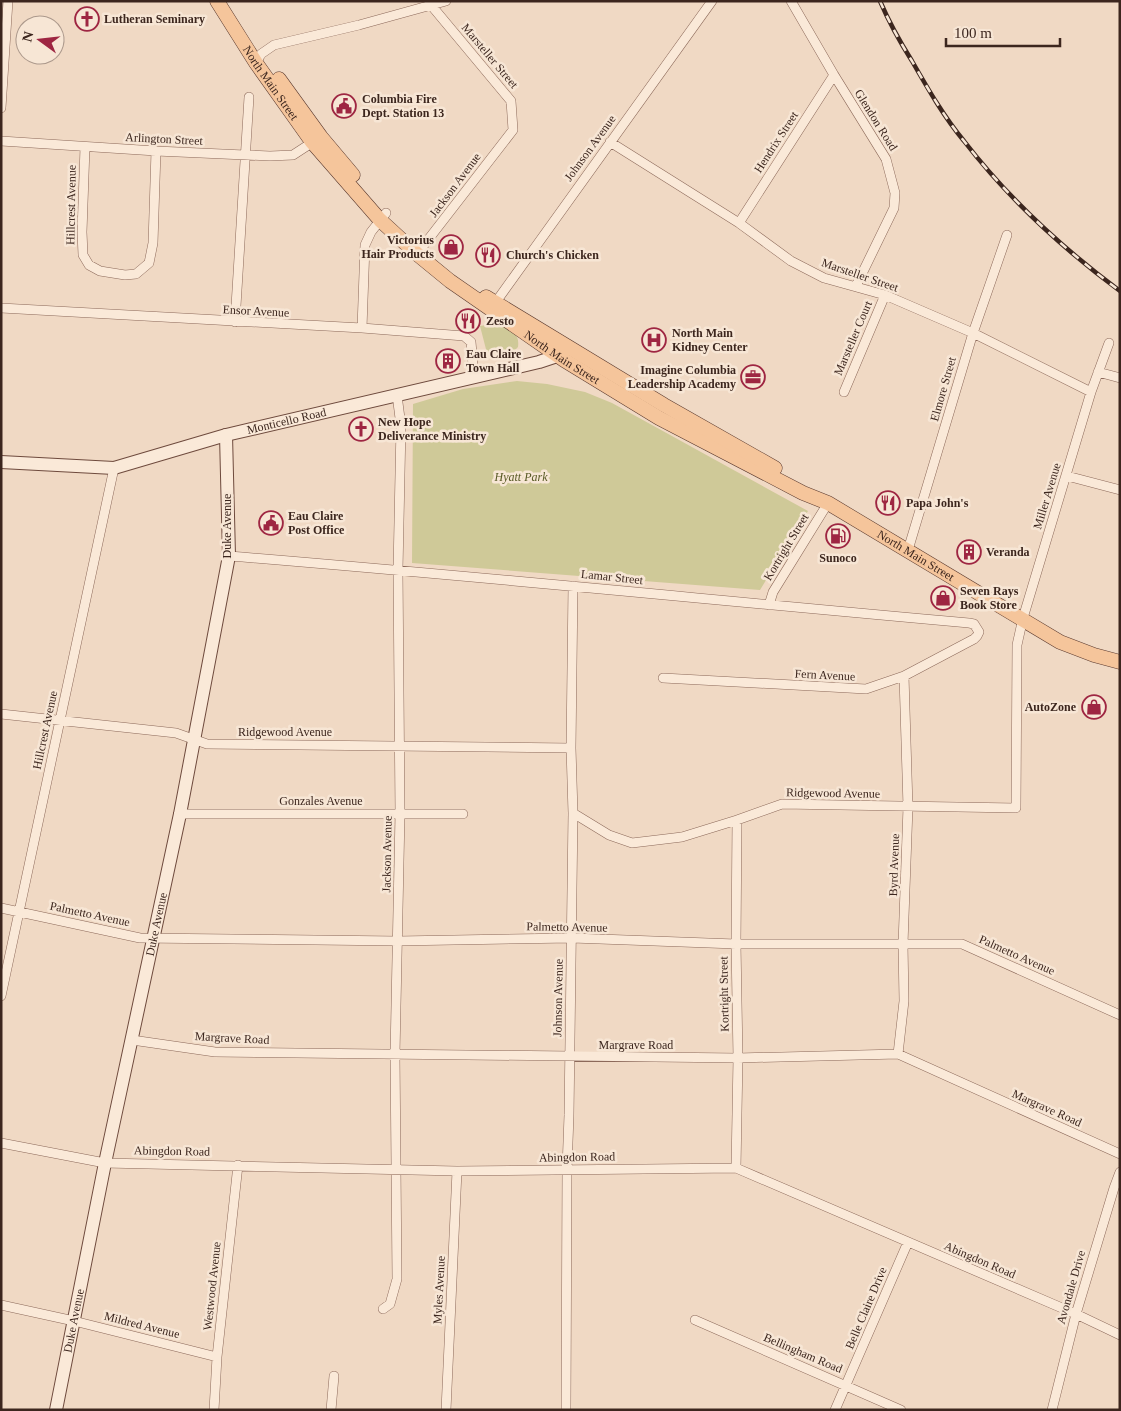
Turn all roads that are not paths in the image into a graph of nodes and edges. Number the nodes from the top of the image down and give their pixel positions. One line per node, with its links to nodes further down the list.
1 (8, 1): 8 (street)
2 (217, 1): 9 (main road, North Main Street)
3 (228, 1): 9 (main road, North Main Street)
4 (446, 1): 7 (street)
5 (712, 1): 16 (street, Johnson Avenue)
6 (792, 1): 10 (street, Glendon Road)
7 (431, 5): 9 (street); 13 (street, Marsteller Street)
8 (3, 37): 12 (street)
9 (259, 58): 14 (main road, North Main Street)
10 (834, 75): 21 (street, Hendrix Street); 24 (street, Glendon Road)
11 (249, 97): 19 (street)
12 (1, 108)
13 (513, 130): 23 (street, Jackson Avenue)
14 (316, 140): 19 (street, Arlington Street); 20 (main road, North Main Street)
15 (1, 141): 17 (street, Arlington Street)
16 (610, 142): 21 (street, Marsteller Street); 26 (street, Johnson Avenue)
17 (85, 147): 18 (street, Arlington Street); 18 (street, Hillcrest Avenue)
18 (156, 151): 19 (street, Arlington Street)
19 (245, 155): 28 (street)
20 (383, 217): 23 (main road, North Main Street); 29 (street)
21 (739, 223): 24 (street, Marsteller Street)
22 (1007, 235): 30 (street, Elmore Street)
23 (419, 252): 26 (main road, North Main Street)
24 (856, 286): 25 (street, Marsteller Street)
25 (885, 295): 30 (street, Marsteller Street); 36 (street, Marsteller Court)
26 (492, 306): 32 (main road, North Main Street)
27 (1, 308): 28 (street, Ensor Avenue)
28 (235, 322): 29 (street, Ensor Avenue)
29 (362, 328): 34 (street, Ensor Avenue)
30 (972, 333): 37 (street, Marsteller Street); 45 (street, Elmore Street)
31 (1109, 343): 33 (street, Miller Avenue)
32 (562, 351): 34 (street, Monticello Road); 44 (main road, North Main Street)
33 (1098, 372): 35 (street); 37 (street, Miller Avenue)
34 (474, 377): 38 (street, Monticello Road)
35 (1120, 378)
36 (844, 392)
37 (1091, 392): 42 (street, Miller Avenue)
38 (397, 395): 39 (street, Monticello Road); 47 (street, Jackson Avenue)
39 (226, 435): 41 (street, Monticello Road); 46 (street, Duke Avenue)
40 (1, 462): 41 (street, Monticello Road)
41 (114, 468): 56 (street, Hillcrest Avenue)
42 (1067, 476): 43 (street); 50 (street, Miller Avenue)
43 (1120, 490)
44 (823, 500): 45 (main road, North Main Street); 49 (street, Kortright Street)
45 (908, 550): 50 (main road, North Main Street)
46 (229, 556): 47 (street, Lamar Street); 57 (street, Duke Avenue)
47 (398, 570): 48 (street, Lamar Street); 58 (street, Jackson Avenue)
48 (573, 586): 49 (street, Lamar Street); 59 (street, Johnson Avenue)
49 (769, 605): 51 (street, Lamar Street)
50 (1023, 618): 52 (main road, North Main Street); 61 (street, Miller Avenue)
51 (974, 639): 53 (street, Fern Avenue)
52 (1120, 662)
53 (904, 676): 54 (street, Fern Avenue); 60 (street, Byrd Avenue)
54 (663, 678)
55 (1, 714): 56 (street, Ridgewood Avenue)
56 (60, 720): 57 (street, Ridgewood Avenue); 68 (street, Hillcrest Avenue)
57 (194, 740): 58 (street, Ridgewood Avenue); 63 (street, Duke Avenue)
58 (400, 745): 59 (street, Ridgewood Avenue); 64 (street, Jackson Avenue)
59 (571, 748): 62 (street, Johnson Avenue)
60 (908, 807): 61 (street, Ridgewood Avenue); 66 (street, Ridgewood Avenue); 73 (street, Byrd Avenue)
61 (1016, 808)
62 (573, 813): 66 (street, Ridgewood Avenue); 70 (street, Johnson Avenue)
63 (180, 814): 64 (street, Gonzales Avenue); 69 (street, Duke Avenue)
64 (400, 814): 65 (street, Gonzales Avenue); 71 (street, Jackson Avenue)
65 (463, 814)
66 (737, 820): 72 (street, Kortright Street)
67 (1, 908): 68 (street, Palmetto Avenue)
68 (20, 912): 69 (street, Palmetto Avenue); 74 (street, Hillcrest Avenue)
69 (154, 937): 71 (street, Palmetto Avenue); 76 (street, Duke Avenue)
70 (572, 938): 71 (street, Palmetto Avenue); 72 (street, Palmetto Avenue); 79 (street, Johnson Avenue)
71 (398, 941): 77 (street, Jackson Avenue)
72 (736, 944): 73 (street, Palmetto Avenue); 80 (street, Kortright Street)
73 (903, 944): 75 (street, Palmetto Avenue); 78 (street, Byrd Avenue)
74 (1, 996)
75 (1120, 1016)
76 (132, 1040): 77 (street, Margrave Road); 83 (street, Duke Avenue)
77 (395, 1054): 79 (street, Margrave Road); 86 (street, Jackson Avenue)
78 (898, 1054): 80 (street, Margrave Road); 82 (street, Margrave Road)
79 (569, 1057): 80 (street, Margrave Road); 87 (street, Johnson Avenue)
80 (738, 1058): 85 (street, Kortright Street)
81 (1, 1143): 83 (street, Abingdon Road)
82 (1120, 1154)
83 (105, 1163): 84 (street, Abingdon Road); 95 (street, Duke Avenue)
84 (238, 1165): 86 (street, Abingdon Road); 97 (street, Westwood Avenue)
85 (736, 1168): 87 (street, Abingdon Road); 90 (street, Abingdon Road)
86 (396, 1170): 88 (street, Abingdon Road); 92 (street, Jackson Avenue)
87 (567, 1170): 88 (street, Abingdon Road); 104 (street, Johnson Avenue)
88 (457, 1171): 103 (street, Myles Avenue)
89 (1120, 1172): 93 (street, Avondale Drive)
90 (908, 1242): 93 (street, Abingdon Road); 99 (street, Belle Claire Drive)
91 (1, 1305): 95 (street, Mildred Avenue)
92 (384, 1309)
93 (1076, 1314): 96 (street, Abingdon Road); 107 (street, Avondale Drive)
94 (695, 1320): 99 (street, Bellingham Road)
95 (74, 1321): 97 (street, Mildred Avenue); 100 (street, Duke Avenue)
96 (1120, 1335)
97 (218, 1357): 101 (street, Westwood Avenue)
98 (334, 1376): 102 (street)
99 (846, 1386): 105 (street, Belle Claire Drive); 106 (street, Bellingham Road)
100 (56, 1410)
101 (214, 1410)
102 (332, 1410)
103 (446, 1410)
104 (566, 1410)
105 (835, 1410)
106 (901, 1410)
107 (1052, 1410)

